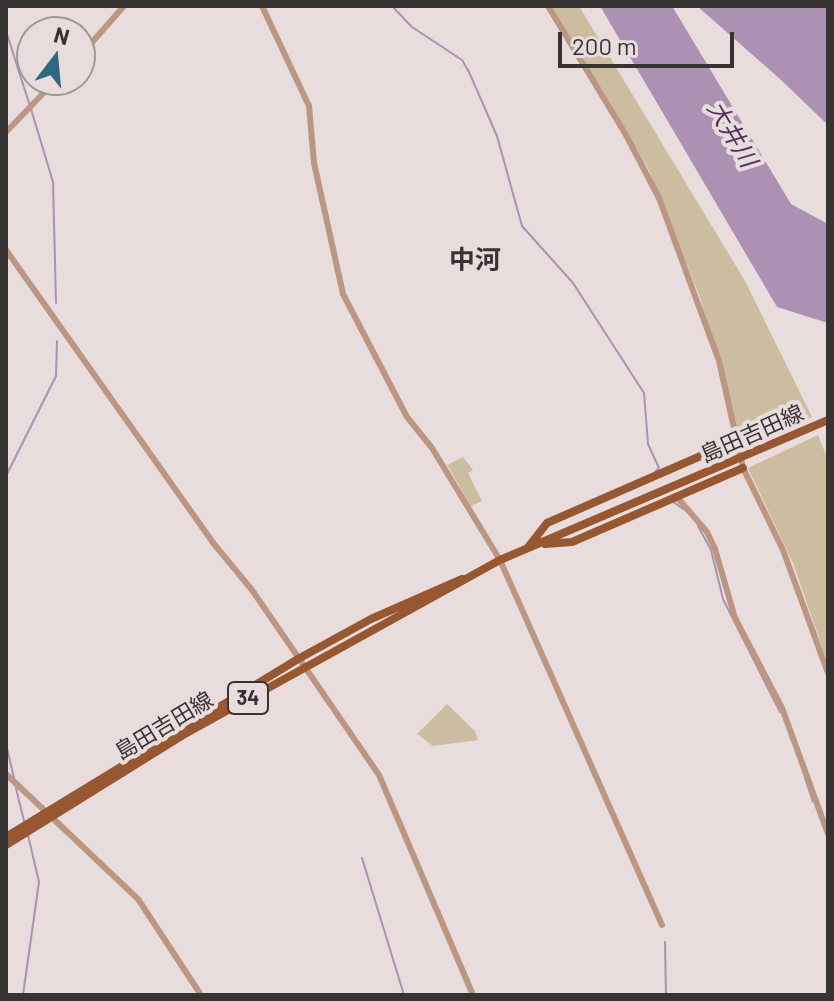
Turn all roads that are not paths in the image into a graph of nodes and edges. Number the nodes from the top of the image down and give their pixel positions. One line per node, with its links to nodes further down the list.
1 (124, 6): 4 (street)
2 (262, 6): 14 (street)
3 (548, 6): 9 (street)
4 (96, 38)
5 (42, 96): 6 (street)
6 (6, 132)
7 (6, 250): 15 (street)
8 (828, 420): 13 (main road, 島田吉田線 / 34)
9 (735, 441): 10 (street); 11 (main road)
10 (743, 468): 12 (main road); 16 (street)
11 (659, 474): 12 (main road); 13 (main road)
12 (671, 498): 13 (main road); 20 (street)
13 (529, 546): 14 (main road, 島田吉田線 / 34)
14 (500, 560): 15 (main road, 島田吉田線 / 34); 23 (street)
15 (300, 662): 18 (main road, 島田吉田線 / 34); 25 (street)
16 (828, 673)
17 (8, 776): 18 (street)
18 (50, 813): 19 (main road, 島田吉田線 / 34); 24 (street)
19 (26, 828): 21 (main road, 島田吉田線 / 34); 22 (main road, 島田吉田線 / 34)
20 (828, 834)
21 (6, 837)
22 (6, 845)
23 (662, 925)
24 (201, 995)
25 (473, 995)

